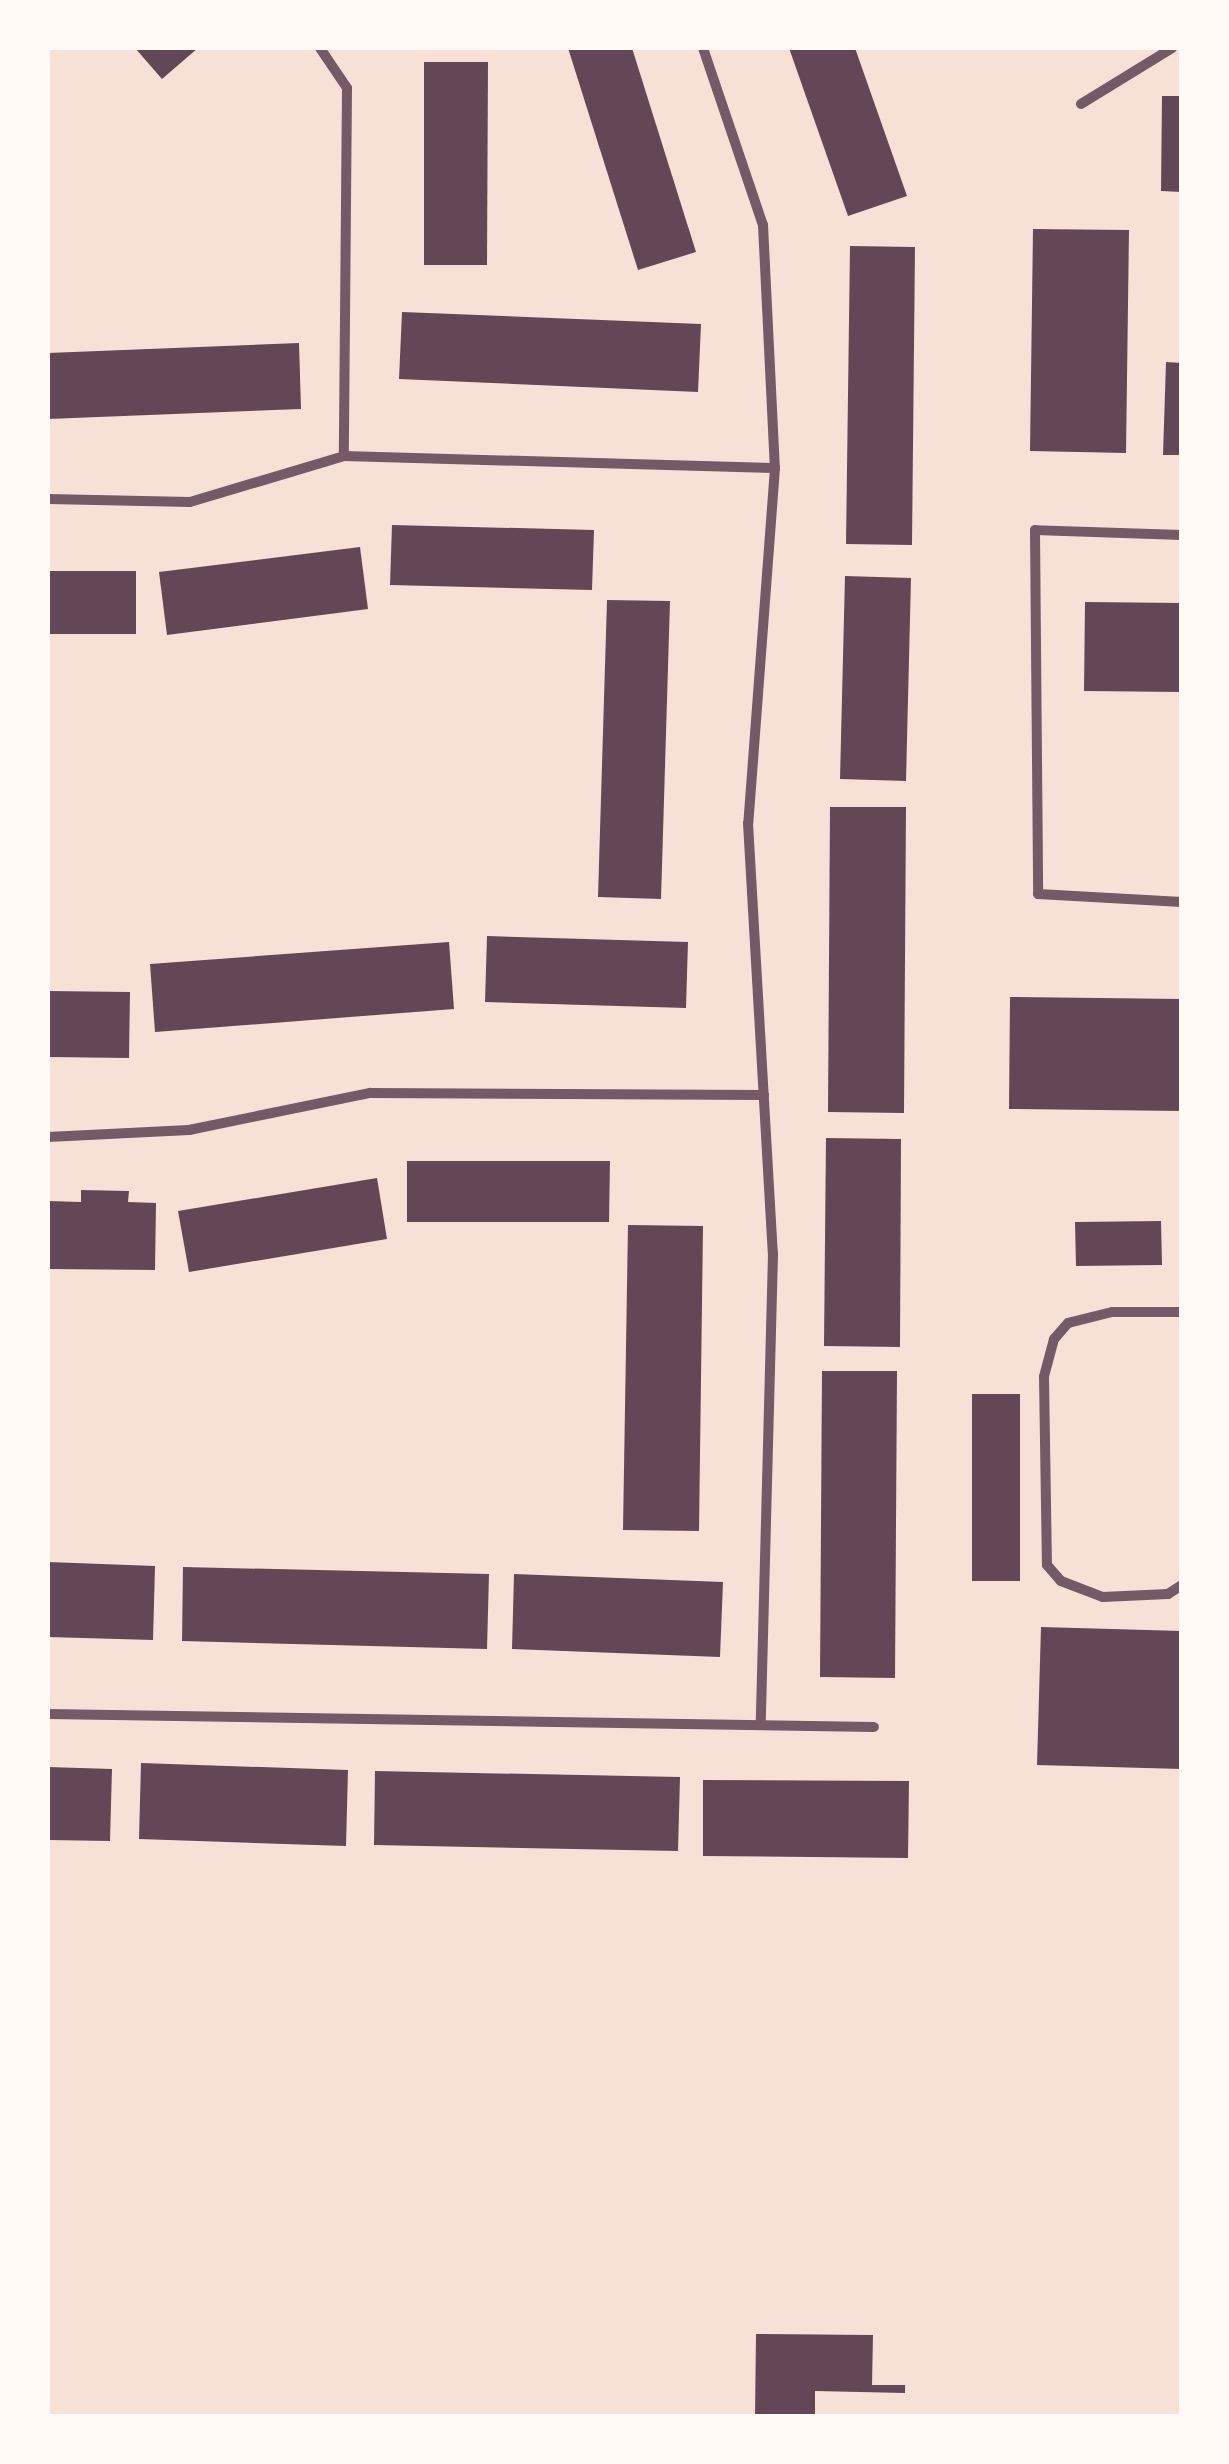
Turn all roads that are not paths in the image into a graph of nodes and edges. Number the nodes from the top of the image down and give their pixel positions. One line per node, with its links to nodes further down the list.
1 (320, 48): 5 (street)
2 (704, 48): 6 (street)
3 (1172, 48): 4 (street)
4 (1081, 104)
5 (344, 456): 6 (street); 7 (street)
6 (775, 468): 10 (street)
7 (48, 499)
8 (1182, 534): 9 (street)
9 (1182, 902)
10 (764, 1096): 11 (street); 15 (street)
11 (48, 1137)
12 (1182, 1312): 13 (street)
13 (1182, 1584)
14 (48, 1714): 15 (street)
15 (762, 1725): 16 (street)
16 (874, 1727)

